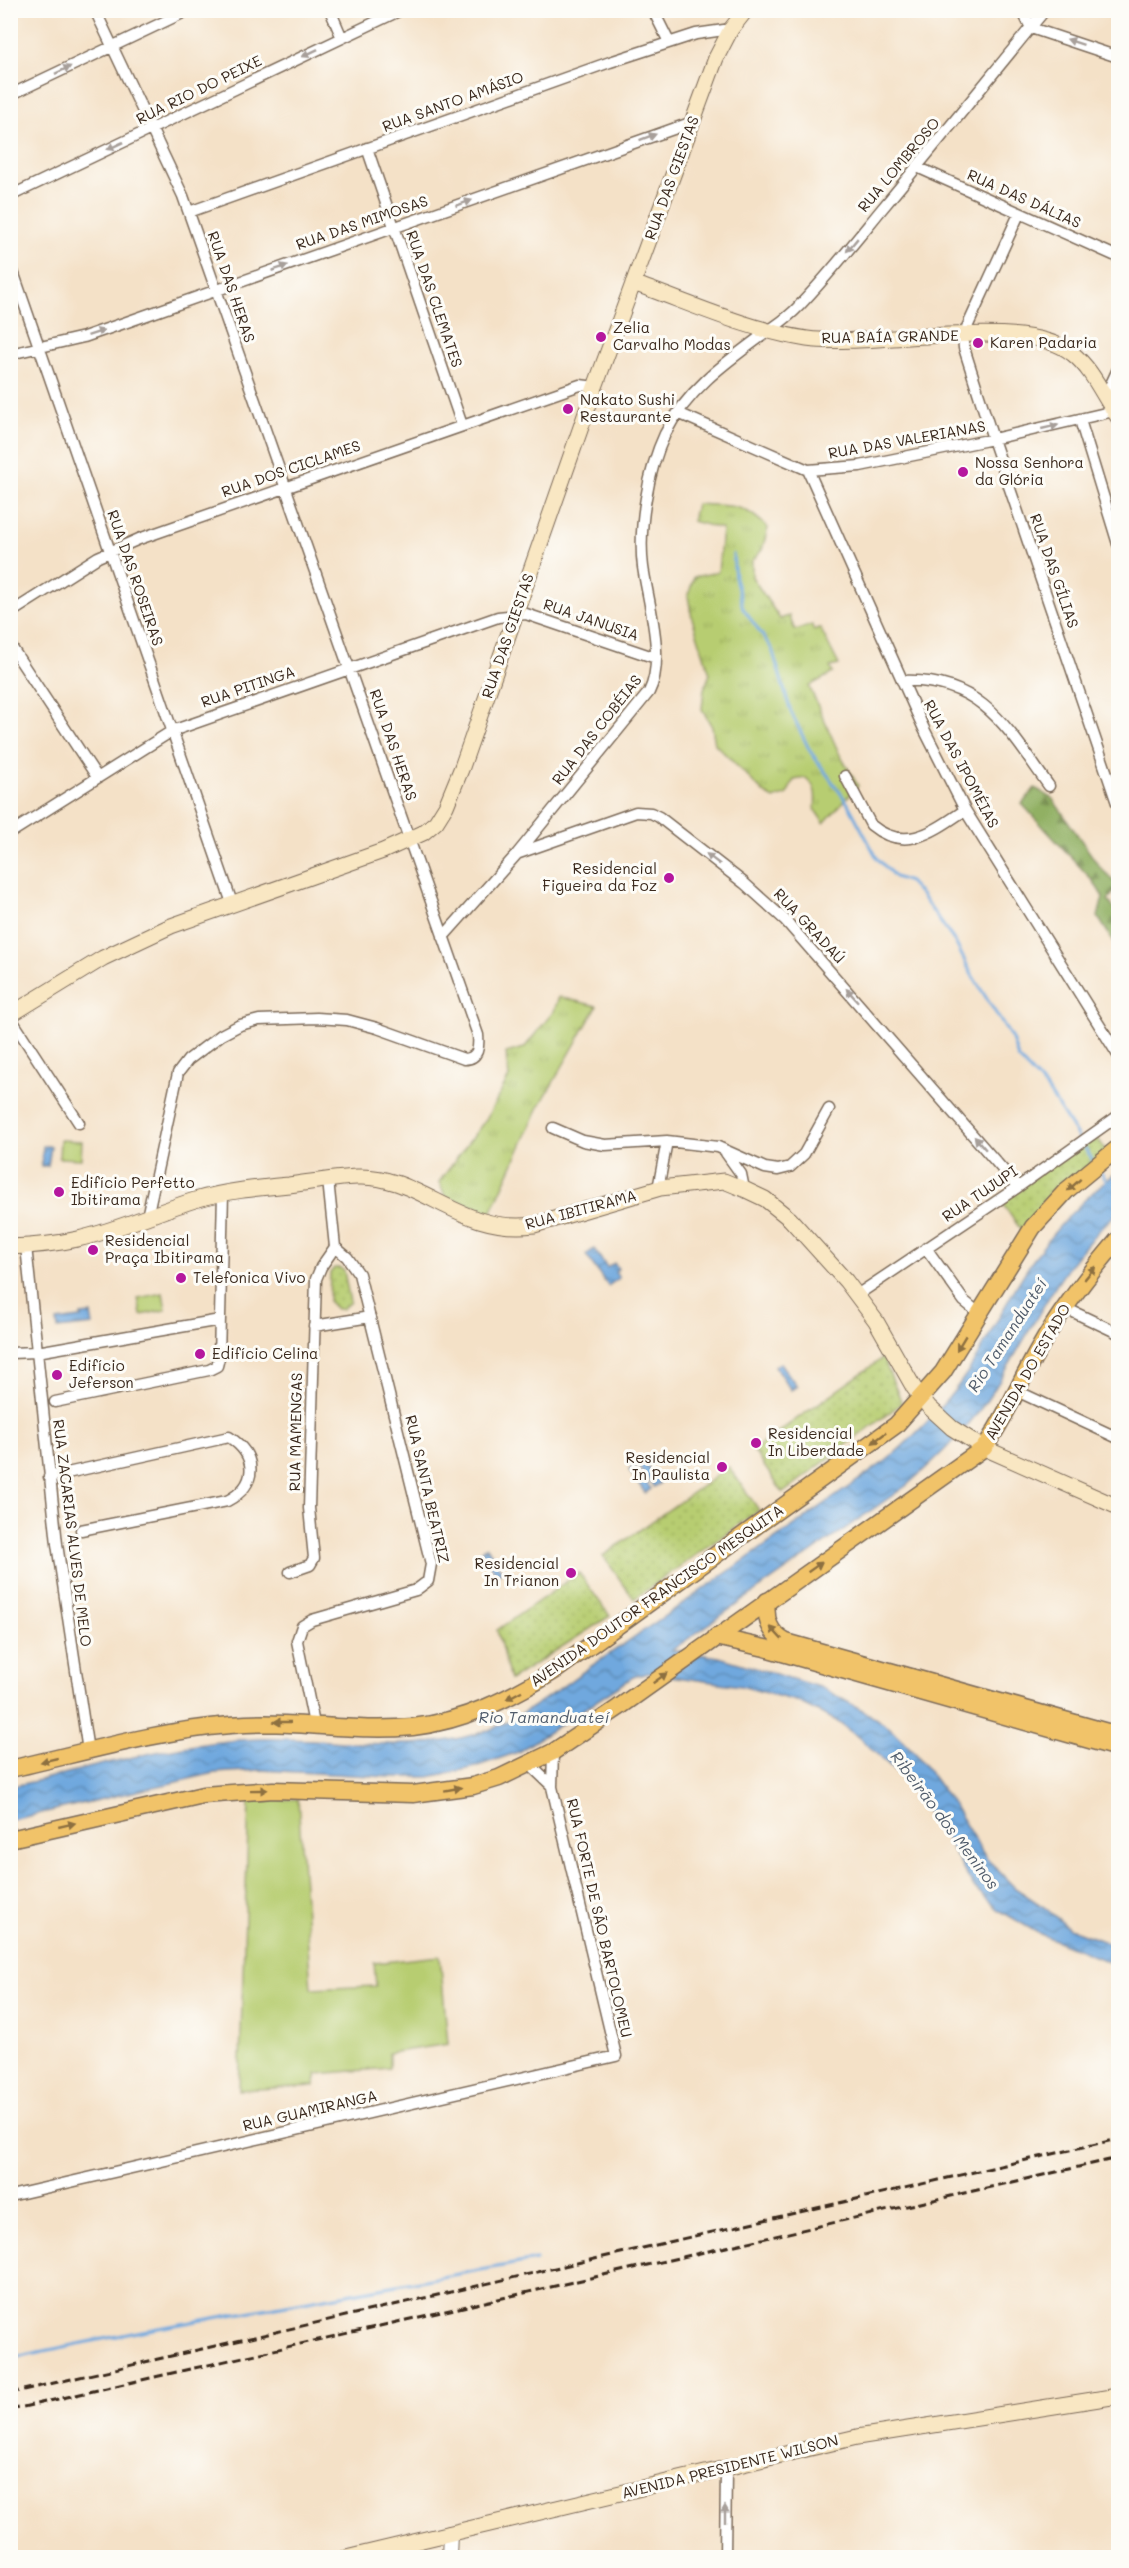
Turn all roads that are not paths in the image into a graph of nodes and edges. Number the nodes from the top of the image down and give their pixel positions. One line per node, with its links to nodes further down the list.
1 (95, 10): 13 (street, RUA DAS HERAS)
2 (189, 10): 13 (street)
3 (330, 10): 11 (street)
4 (401, 10): 11 (street, RUA RIO DO PEIXE)
5 (653, 10): 12 (street)
6 (746, 10): 10 (main road, RUA DAS GIESTAS)
7 (1022, 10): 9 (street)
8 (1045, 10): 9 (street, RUA LOMBROSO)
9 (1031, 28): 14 (street, one-way to 9); 19 (street, RUA LOMBROSO)
10 (731, 29): 12 (street, RUA SANTO AMÁSIO); 16 (main road, RUA DAS GIESTAS)
11 (342, 38): 17 (street, RUA RIO DO PEIXE, one-way to 17)
12 (669, 42): 18 (street, RUA SANTO AMÁSIO)
13 (112, 46): 15 (street, one-way to 13); 17 (street, RUA DAS HERAS)
14 (1119, 57)
15 (10, 95)
16 (693, 122): 23 (street, RUA DAS MIMOSAS, one-way to 16); 26 (main road, RUA DAS GIESTAS)
17 (152, 129): 20 (street, RUA RIO DO PEIXE, one-way to 20); 21 (street, RUA DAS HERAS)
18 (367, 148): 21 (street, RUA SANTO AMÁSIO); 23 (street, RUA DAS CLEMATES)
19 (917, 167): 22 (street, RUA DAS DÁLIAS); 28 (street, RUA LOMBROSO, one-way to 28)
20 (10, 196)
21 (189, 212): 27 (street, RUA DAS HERAS)
22 (1019, 214): 24 (street, RUA DAS DÁLIAS); 29 (street)
23 (394, 228): 27 (street, RUA DAS MIMOSAS, one-way to 23); 38 (street, RUA DAS CLEMATES)
24 (1119, 257)
25 (10, 263): 30 (street, RUA DAS ROSEIRAS)
26 (633, 283): 28 (main road, RUA BAÍA GRANDE); 33 (main road, RUA DAS GIESTAS)
27 (216, 291): 30 (street, RUA DAS MIMOSAS, one-way to 27); 41 (street, RUA DAS HERAS)
28 (769, 330): 29 (main road, RUA BAÍA GRANDE); 35 (street, RUA DAS COBÉIAS)
29 (963, 336): 34 (main road, RUA BAÍA GRANDE); 39 (street, RUA DAS GÍLIAS)
30 (39, 347): 31 (street, RUA DAS MIMOSAS); 43 (street, RUA DAS ROSEIRAS)
31 (10, 354)
32 (1119, 369): 34 (street)
33 (595, 387): 38 (street, RUA DOS CICLAMES); 45 (main road, RUA DAS GIESTAS)
34 (1105, 397): 36 (main road, RUA BAÍA GRANDE)
35 (678, 413): 40 (street, RUA DAS VALERIANAS); 47 (street, RUA DAS COBÉIAS)
36 (1116, 414): 37 (street, RUA DAS VALERIANAS)
37 (1080, 420): 39 (street, RUA DAS VALERIANAS, one-way to 37); 42 (street)
38 (462, 425): 41 (street, RUA DOS CICLAMES)
39 (993, 440): 40 (street, RUA DAS VALERIANAS); 54 (street, RUA DAS GÍLIAS)
40 (808, 470): 49 (street, RUA DAS IPOMÉIAS)
41 (286, 486): 43 (street, RUA DOS CICLAMES); 48 (street, RUA DAS HERAS)
42 (1119, 544)
43 (110, 551): 44 (street, RUA DOS CICLAMES); 50 (street, RUA DAS ROSEIRAS)
44 (10, 613)
45 (516, 614): 47 (street, RUA JANUSIA); 48 (street, RUA PITINGA); 57 (main road, RUA DAS GIESTAS)
46 (10, 645): 52 (street)
47 (656, 658): 58 (street, RUA DAS COBÉIAS)
48 (350, 668): 50 (street, RUA PITINGA); 57 (street, RUA DAS HERAS)
49 (902, 681): 53 (street); 55 (street, RUA DAS IPOMÉIAS)
50 (172, 731): 52 (street, RUA PITINGA); 59 (street, RUA DAS ROSEIRAS)
51 (845, 776): 55 (street)
52 (97, 777): 56 (street, RUA PITINGA)
53 (1049, 786)
54 (1119, 806)
55 (965, 810): 62 (street, RUA DAS IPOMÉIAS)
56 (10, 833)
57 (410, 840): 59 (main road, RUA DAS GIESTAS); 60 (street, RUA DAS HERAS)
58 (517, 854): 60 (street, RUA DAS COBÉIAS); 71 (street, RUA GRADAÚ, one-way to 58)
59 (232, 903): 61 (main road, RUA DAS GIESTAS)
60 (443, 937): 75 (street, RUA DAS HERAS)
61 (10, 1016): 65 (street)
62 (1119, 1055)
63 (829, 1109): 68 (street)
64 (1119, 1116): 71 (street, RUA TUJUPI)
65 (79, 1123)
66 (553, 1128): 67 (street)
67 (667, 1141): 68 (street); 72 (street)
68 (718, 1147): 73 (street)
69 (1119, 1148): 82 (main road, AVENIDA DOUTOR FRANCISCO MESQUITA, one-way to 82)
70 (328, 1180): 72 (main road, RUA IBITIRAMA); 74 (main road, RUA IBITIRAMA); 78 (street)
71 (1018, 1187): 79 (street, RUA TUJUPI)
72 (658, 1189): 73 (main road, RUA IBITIRAMA)
73 (744, 1189): 80 (main road, RUA IBITIRAMA)
74 (223, 1193): 75 (main road, RUA IBITIRAMA); 84 (street)
75 (147, 1217): 77 (main road, RUA IBITIRAMA)
76 (1119, 1240): 81 (main road, AVENIDA DO ESTADO, one-way to 76)
77 (18, 1246): 87 (street, RUA ZACARIAS ALVES DE MELO)
78 (336, 1247): 83 (street, RUA SANTA BEATRIZ); 85 (street, RUA MAMENGAS)
79 (926, 1248): 80 (street, RUA TUJUPI); 82 (street)
80 (857, 1295): 91 (main road, RUA IBITIRAMA)
81 (1063, 1307): 86 (street); 89 (main road, AVENIDA DO ESTADO)
82 (979, 1313): 91 (main road, AVENIDA DOUTOR FRANCISCO MESQUITA, one-way to 91)
83 (370, 1317): 85 (street); 100 (street, RUA SANTA BEATRIZ)
84 (220, 1320): 87 (street); 90 (street)
85 (314, 1326): 97 (street, RUA MAMENGAS)
86 (1119, 1333)
87 (36, 1352): 88 (street); 94 (street, RUA ZACARIAS ALVES DE MELO)
88 (10, 1353)
89 (1019, 1392): 92 (street); 93 (main road, AVENIDA DO ESTADO)
90 (56, 1402)
91 (926, 1403): 93 (main road, RUA IBITIRAMA); 100 (main road, AVENIDA DOUTOR FRANCISCO MESQUITA, one-way to 100)
92 (1119, 1438)
93 (977, 1444): 95 (main road, RUA IBITIRAMA); 98 (main road, one-way to 93)
94 (49, 1477): 96 (street); 103 (street, RUA ZACARIAS ALVES DE MELO)
95 (1119, 1507)
96 (81, 1530)
97 (290, 1572)
98 (767, 1601): 99 (main road); 101 (main road, one-way to 98)
99 (716, 1637): 102 (main road); 104 (main road, one-way to 99)
100 (314, 1724): 103 (main road, AVENIDA DOUTOR FRANCISCO MESQUITA, one-way to 103)
101 (1119, 1735)
102 (1119, 1748)
103 (88, 1751): 106 (main road, AVENIDA DOUTOR FRANCISCO MESQUITA, one-way to 106)
104 (553, 1752): 105 (main road); 107 (street, RUA FORTE DE SÃO BARTOLOMEU)
105 (530, 1765): 107 (street, RUA FORTE DE SÃO BARTOLOMEU); 108 (main road, one-way to 105)
106 (10, 1769)
107 (552, 1786): 109 (street, RUA FORTE DE SÃO BARTOLOMEU)
108 (10, 1839)
109 (616, 2056): 110 (street, RUA GUAMIRANGA)
110 (10, 2196)
111 (1119, 2396): 112 (main road, AVENIDA PRESIDENTE WILSON)
112 (726, 2470): 113 (main road, AVENIDA PRESIDENTE WILSON); 116 (street, one-way to 112)
113 (450, 2533): 114 (main road, AVENIDA PRESIDENTE WILSON); 115 (street)
114 (346, 2558)
115 (449, 2558)
116 (725, 2558)

